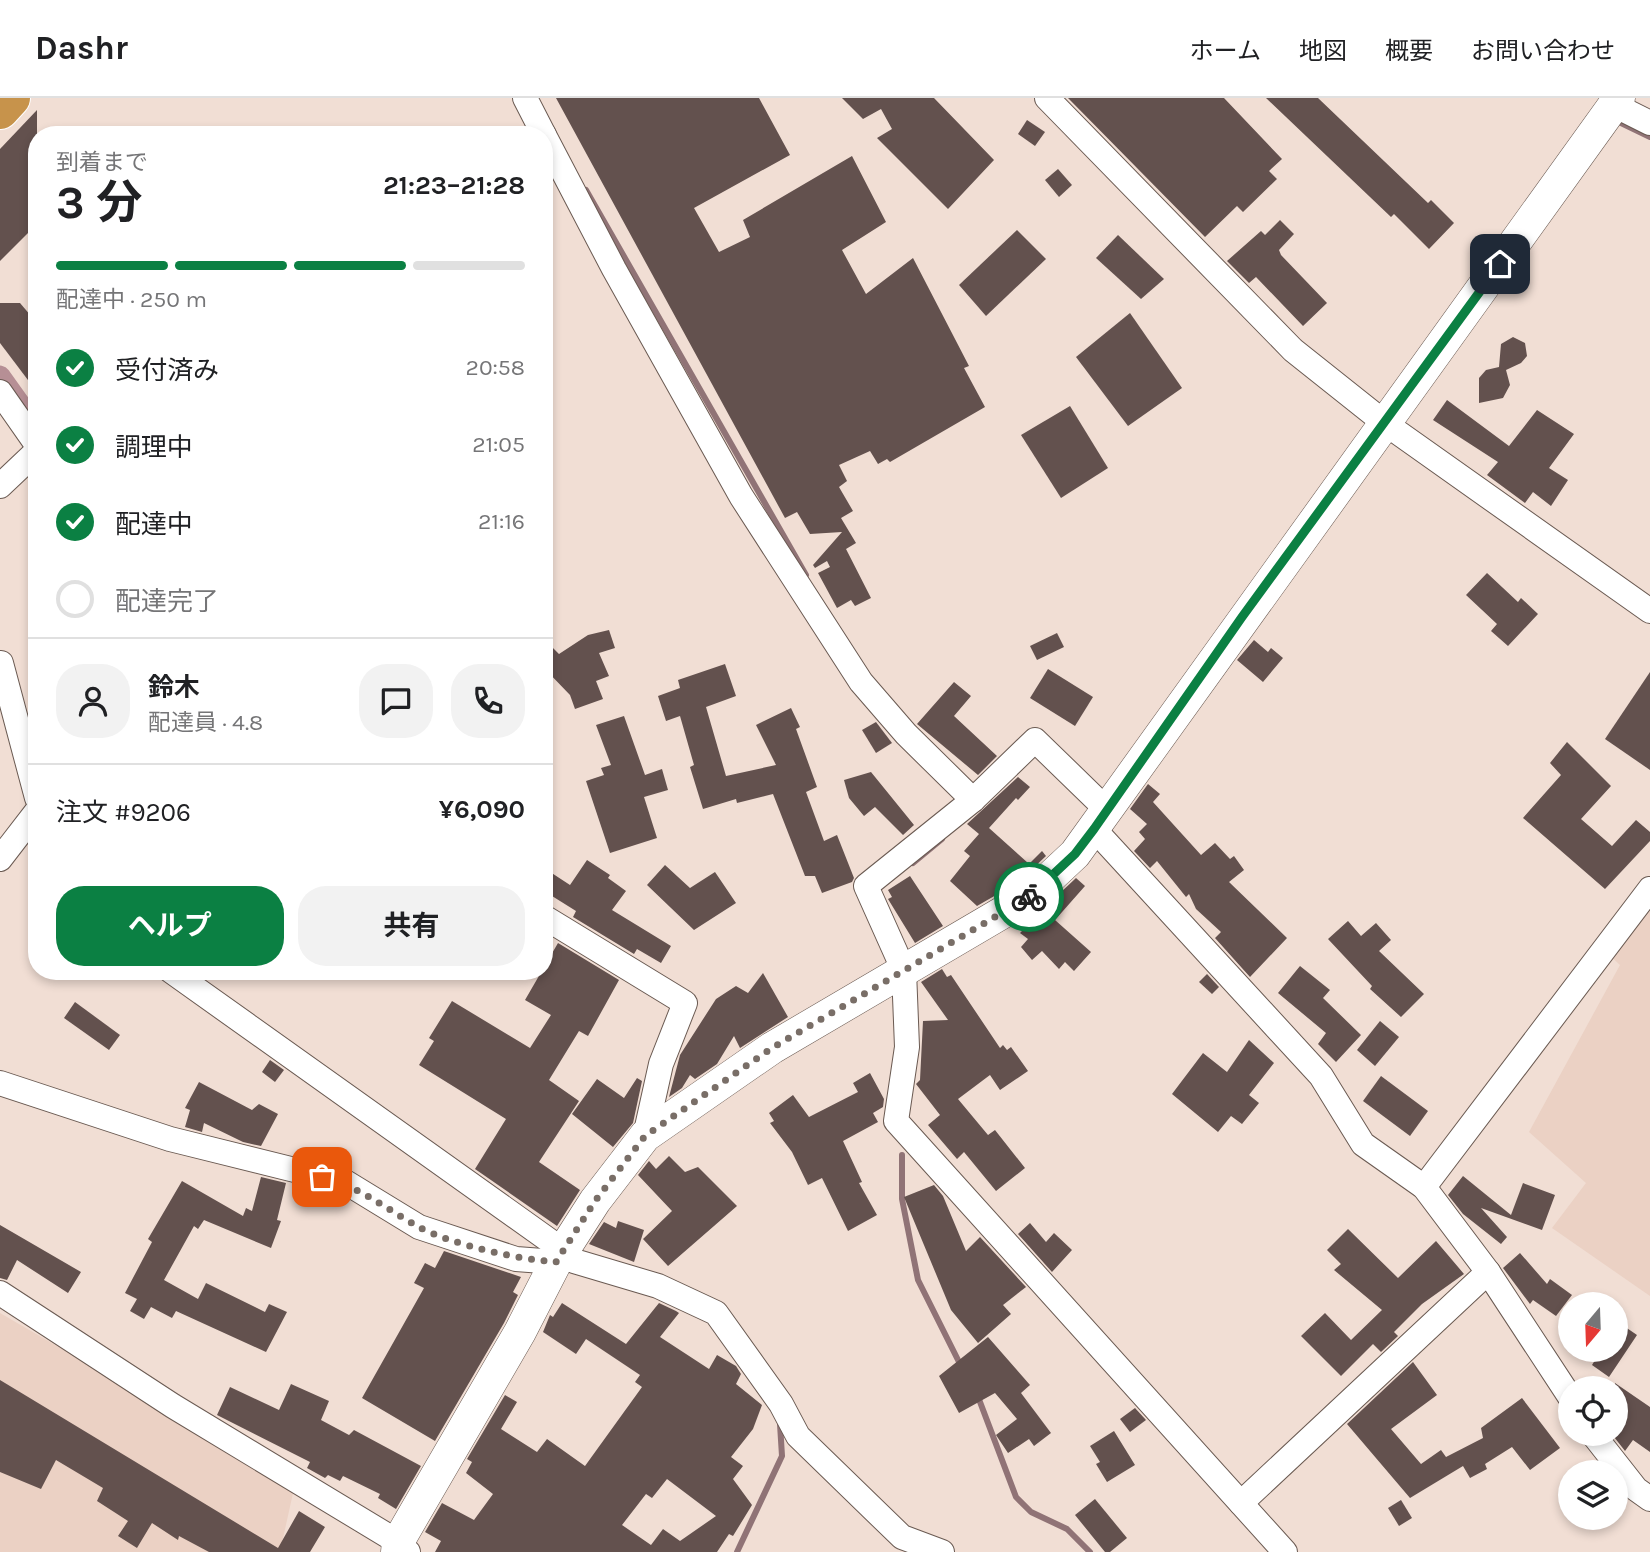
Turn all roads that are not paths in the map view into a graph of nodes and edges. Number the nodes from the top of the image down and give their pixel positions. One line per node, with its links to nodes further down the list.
1 (11, 98): 5 (highway)
2 (525, 98): 7 (street)
3 (1047, 98): 10 (street)
4 (1616, 102): 6 (street); 10 (street)
5 (0, 110)
6 (1650, 123)
7 (539, 126)
8 (553, 152): 17 (street)
9 (0, 392): 11 (street)
10 (1386, 424): 14 (street); 18 (street)
11 (28, 432)
12 (28, 460): 13 (street)
13 (0, 486)
14 (1650, 611)
15 (1, 663): 16 (street)
16 (28, 764)
17 (972, 800): 18 (street); 23 (street)
18 (1101, 820): 23 (street); 27 (street)
19 (28, 823): 20 (street)
20 (0, 859)
21 (1650, 889): 27 (street)
22 (553, 922): 26 (street)
23 (904, 971): 26 (street); 34 (street)
24 (182, 980): 28 (street)
25 (0, 1083): 28 (street)
26 (645, 1136): 28 (street)
27 (1424, 1187): 29 (street)
28 (560, 1256): 35 (street); 36 (street)
29 (1488, 1272): 31 (street); 34 (street)
30 (0, 1293): 36 (street)
31 (1558, 1379)
32 (1602, 1446): 33 (street)
33 (1650, 1499)
34 (1241, 1503): 38 (street)
35 (896, 1545): 37 (street)
36 (401, 1549)
37 (942, 1552)
38 (1285, 1552)

